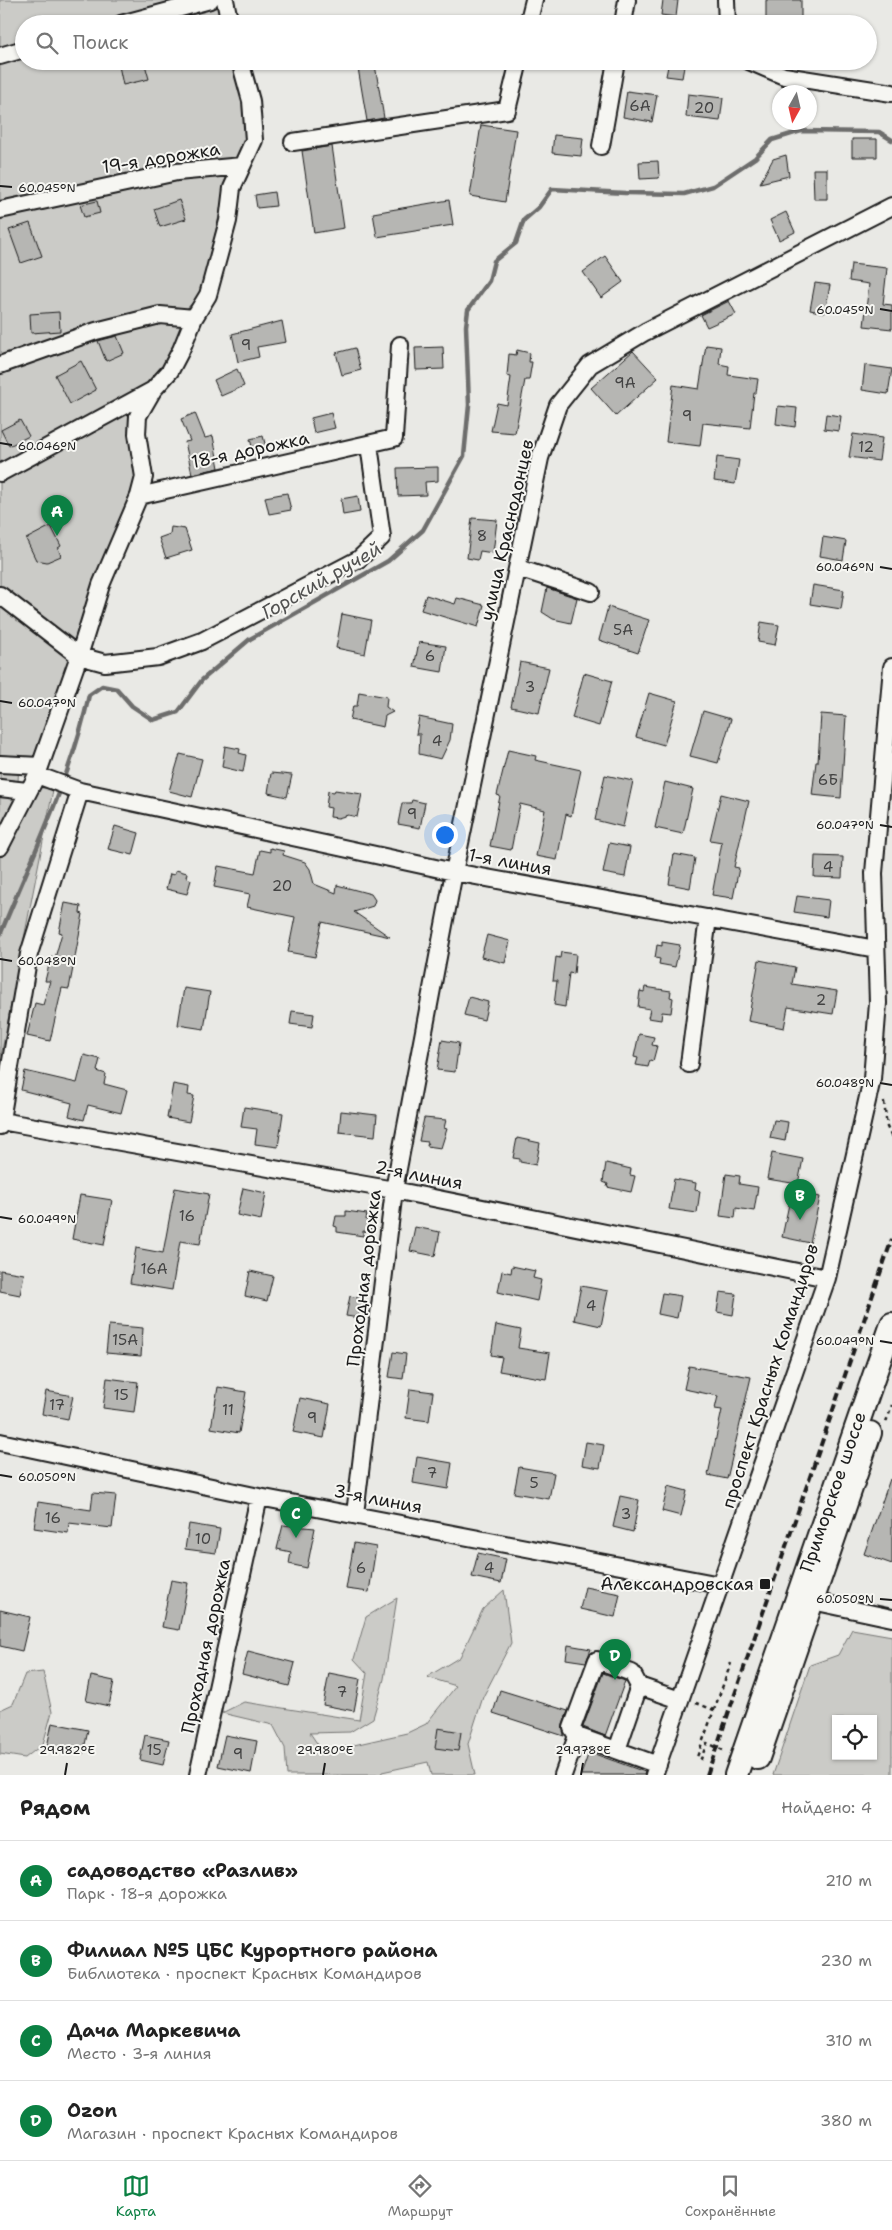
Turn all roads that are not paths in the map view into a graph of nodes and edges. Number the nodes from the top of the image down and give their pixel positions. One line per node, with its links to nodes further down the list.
1 (210, 0): 6 (street)
2 (226, 0): 7 (street)
3 (534, 0): 8 (street)
4 (627, 0): 9 (street)
5 (726, 0): 10 (street)
6 (154, 15)
7 (228, 15)
8 (530, 15)
9 (624, 15)
10 (727, 15)
11 (15, 52): 12 (street)
12 (0, 56)
13 (242, 70): 20 (street)
14 (517, 70): 18 (street)
15 (614, 70): 19 (street)
16 (770, 70): 17 (street)
17 (892, 93)
18 (293, 142)
19 (601, 146)
20 (242, 166): 22 (street, 19-я дорожка); 23 (street)
21 (892, 206): 30 (street, улица Краснодонцев)
22 (0, 210)
23 (194, 318): 25 (street); 26 (street)
24 (400, 345): 27 (street, 18-я дорожка)
25 (0, 365)
26 (153, 390): 28 (street); 29 (street)
27 (369, 444): 29 (street, 18-я дорожка); 33 (street)
28 (0, 473)
29 (139, 496): 33 (street)
30 (518, 568): 31 (street); 41 (street, улица Краснодонцев)
31 (590, 592)
32 (0, 595): 33 (street)
33 (79, 656): 36 (street)
34 (892, 667): 43 (street, проспект Красных Командиров)
35 (0, 764): 36 (street)
36 (43, 773): 38 (street, 1-я линия); 39 (street)
37 (0, 788): 39 (street)
38 (74, 789): 41 (street, 1-я линия); 45 (street)
39 (27, 791): 40 (street)
40 (0, 847)
41 (454, 872): 42 (street, 1-я линия); 46 (street, Проходная дорожка)
42 (708, 918): 43 (street, 1-я линия); 44 (street)
43 (876, 949): 47 (street, проспект Красных Командиров)
44 (689, 1064)
45 (0, 1124): 46 (street, 2-я линия)
46 (394, 1190): 47 (street, 2-я линия); 52 (street, Проходная дорожка)
47 (827, 1278): 53 (street, проспект Красных Командиров)
48 (892, 1324): 54 (highway, Приморское шоссе)
49 (892, 1368): 54 (highway, Приморское шоссе)
50 (0, 1442): 51 (street, 3-я линия)
51 (259, 1496): 52 (street, 3-я линия); 62 (street, Проходная дорожка)
52 (354, 1514): 53 (street, 3-я линия)
53 (720, 1585): 57 (street, проспект Красных Командиров)
54 (804, 1599): 55 (street); 60 (highway, Приморское шоссе); 64 (highway, Приморское шоссе)
55 (892, 1618)
56 (639, 1686): 57 (street); 58 (street); 59 (street)
57 (686, 1701): 61 (street, проспект Красных Командиров)
58 (576, 1736): 59 (street); 63 (street)
59 (617, 1750): 61 (street)
60 (731, 1766)
61 (656, 1770)
62 (198, 1775)
63 (563, 1775)
64 (752, 1775)

